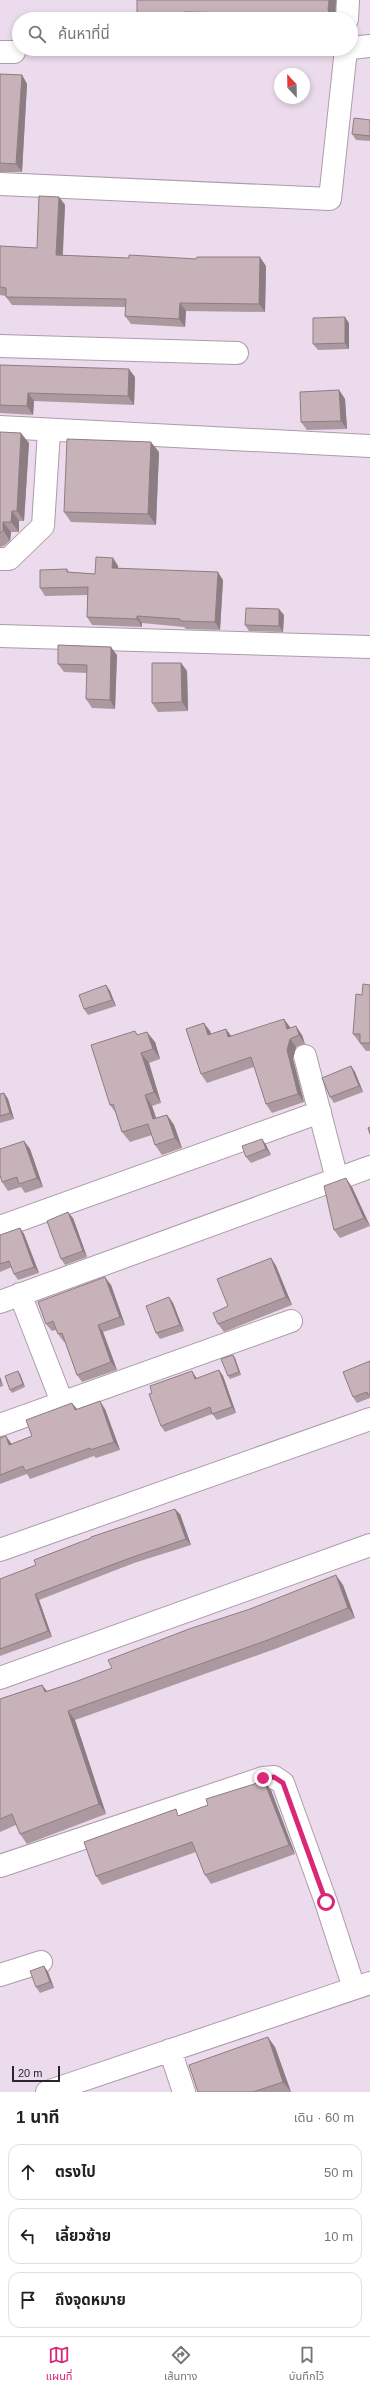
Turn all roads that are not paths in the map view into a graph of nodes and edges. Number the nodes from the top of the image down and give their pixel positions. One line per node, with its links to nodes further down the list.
1 (348, 0): 2 (street)
2 (347, 12)
3 (370, 46): 4 (street)
4 (358, 47)
5 (345, 56): 6 (street)
6 (0, 184)
7 (0, 346): 8 (street)
8 (237, 353)
9 (0, 427): 10 (street)
10 (49, 431): 11 (street); 12 (street)
11 (370, 446)
12 (0, 559)
13 (0, 636): 14 (street)
14 (370, 647)
15 (305, 1056): 16 (street)
16 (320, 1112): 18 (street); 19 (street)
17 (370, 1167): 18 (street)
18 (337, 1179): 20 (street)
19 (0, 1227)
20 (20, 1294): 21 (street); 23 (street)
21 (0, 1302)
22 (291, 1321): 23 (street)
23 (62, 1402): 25 (street)
24 (370, 1419): 27 (street)
25 (0, 1425)
26 (370, 1545): 28 (street)
27 (0, 1550)
28 (0, 1678)
29 (0, 1866): 32 (street)
30 (41, 1962): 31 (street)
31 (0, 1975)
32 (362, 1985): 33 (street)
33 (170, 2050): 34 (street); 35 (street)
34 (47, 2092)
35 (184, 2092)

